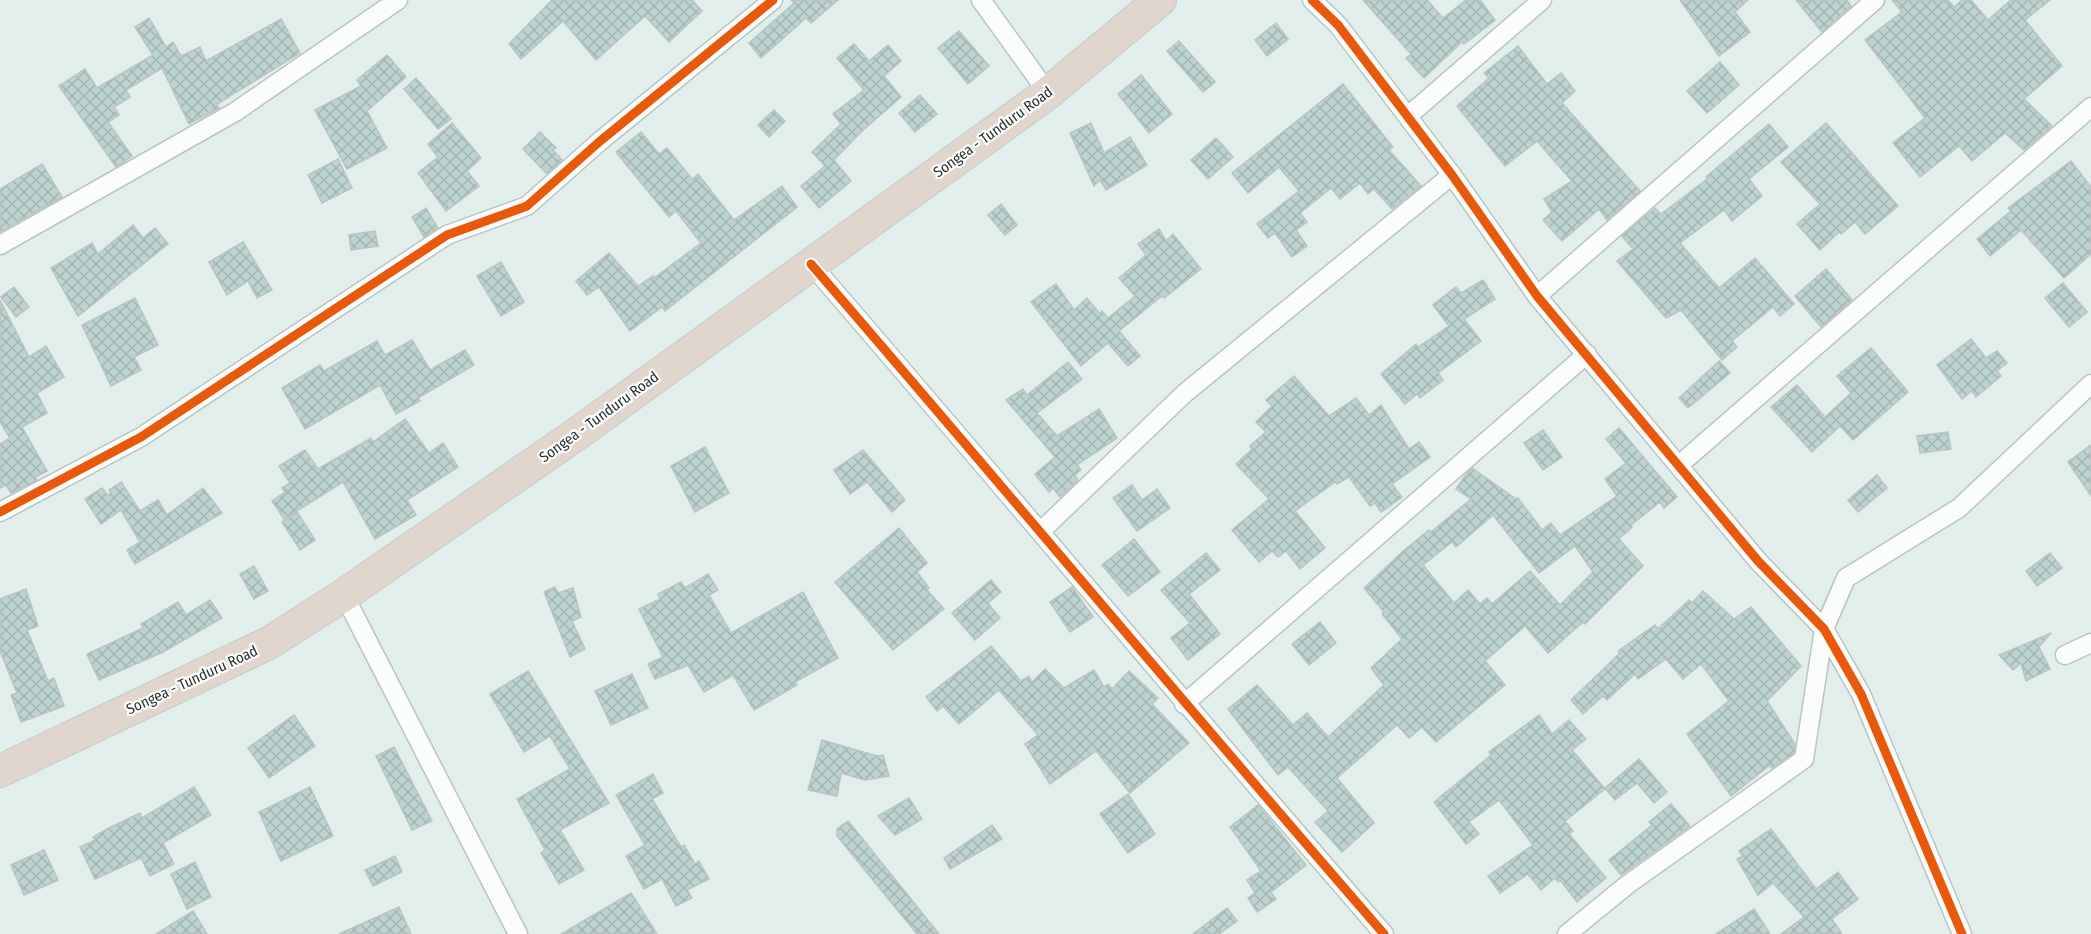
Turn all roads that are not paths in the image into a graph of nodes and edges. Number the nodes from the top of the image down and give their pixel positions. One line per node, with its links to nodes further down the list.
1 (398, 0): 12 (street)
2 (773, 0): 18 (street)
3 (981, 0): 8 (street)
4 (1160, 0): 8 (highway, Songea - Tunduru Road)
5 (1312, 0): 10 (street)
6 (1542, 0): 10 (street)
7 (1875, 0): 14 (street)
8 (1048, 93): 13 (highway, Songea - Tunduru Road)
9 (2091, 107): 17 (street)
10 (1408, 116): 11 (street)
11 (1452, 175): 14 (street); 19 (street)
12 (0, 245)
13 (811, 264): 19 (street); 20 (highway, Songea - Tunduru Road)
14 (1537, 296): 15 (street)
15 (1587, 354): 17 (street); 24 (street)
16 (2091, 384): 21 (street)
17 (1678, 465): 21 (street)
18 (0, 512)
19 (1041, 531): 24 (street)
20 (344, 595): 25 (highway, Songea - Tunduru Road); 26 (street)
21 (1824, 629): 28 (street); 29 (street)
22 (2091, 643): 23 (street)
23 (2065, 655)
24 (1184, 704): 27 (street)
25 (0, 771)
26 (518, 934)
27 (1384, 934)
28 (1568, 934)
29 (1962, 934)

